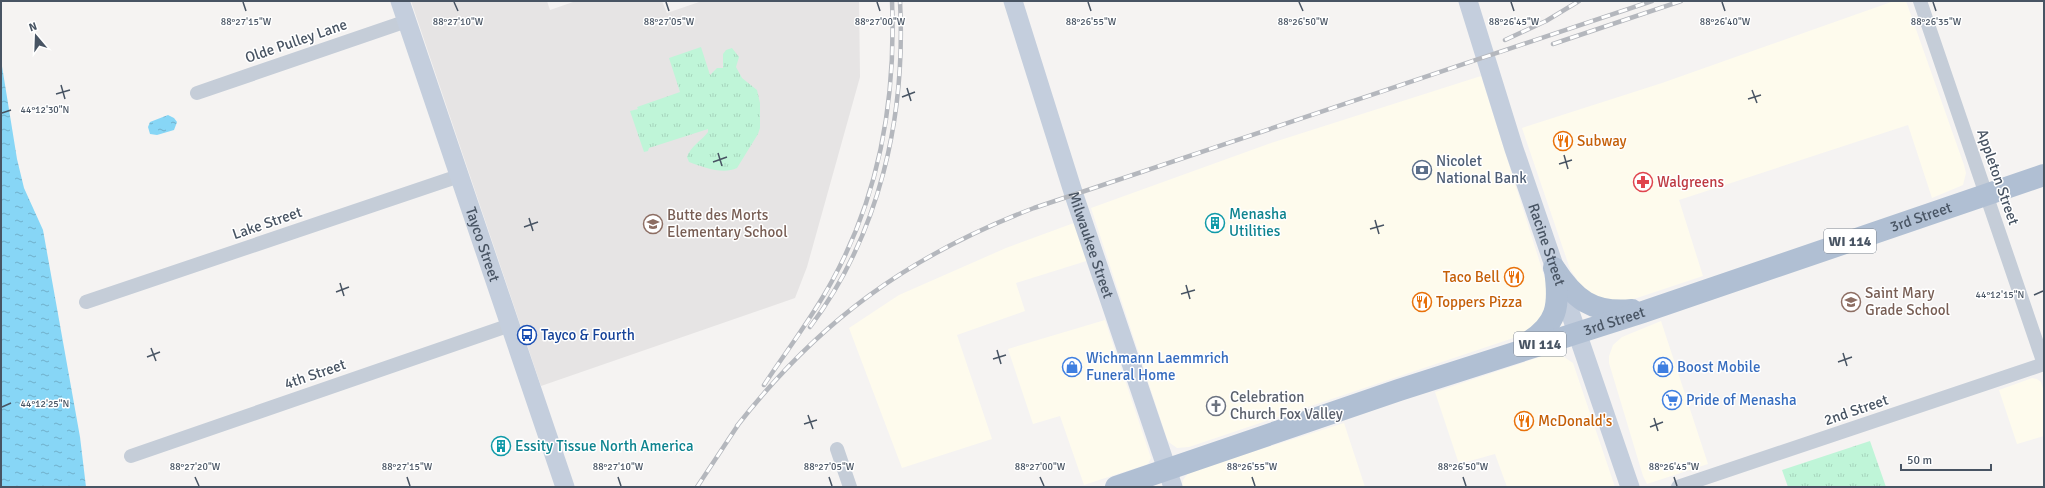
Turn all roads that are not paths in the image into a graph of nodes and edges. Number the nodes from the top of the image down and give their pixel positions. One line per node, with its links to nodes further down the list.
1 (400, 1): 5 (street, Tayco Street)
2 (1013, 1): 19 (street, Milwaukee Street)
3 (1468, 1): 10 (street, Racine Street)
4 (1920, 1): 9 (street, Appleton Street)
5 (406, 21): 6 (street, Olde Pulley Lane); 8 (street, Tayco Street)
6 (197, 93)
7 (2044, 175): 9 (main road, 3rd Street / WI 114)
8 (459, 176): 11 (street, Lake Street); 13 (street, Tayco Street)
9 (1986, 195): 12 (main road, 3rd Street / WI 114); 16 (street, Appleton Street)
10 (1554, 268): 12 (main road); 14 (street, Racine Street); 15 (main road)
11 (86, 302)
12 (1657, 307): 14 (main road, 3rd Street / WI 114)
13 (510, 325): 18 (street, 4th Street); 20 (street, Tayco Street)
14 (1577, 332): 15 (main road, 3rd Street / WI 114); 23 (street, Racine Street)
15 (1503, 356): 19 (main road, 3rd Street / WI 114)
16 (2044, 364): 24 (street, 2nd Street)
17 (837, 449): 21 (street)
18 (131, 456)
19 (1170, 478): 22 (main road, 3rd Street / WI 114)
20 (565, 487)
21 (850, 487)
22 (1116, 487)
23 (1630, 487)
24 (1678, 487)

